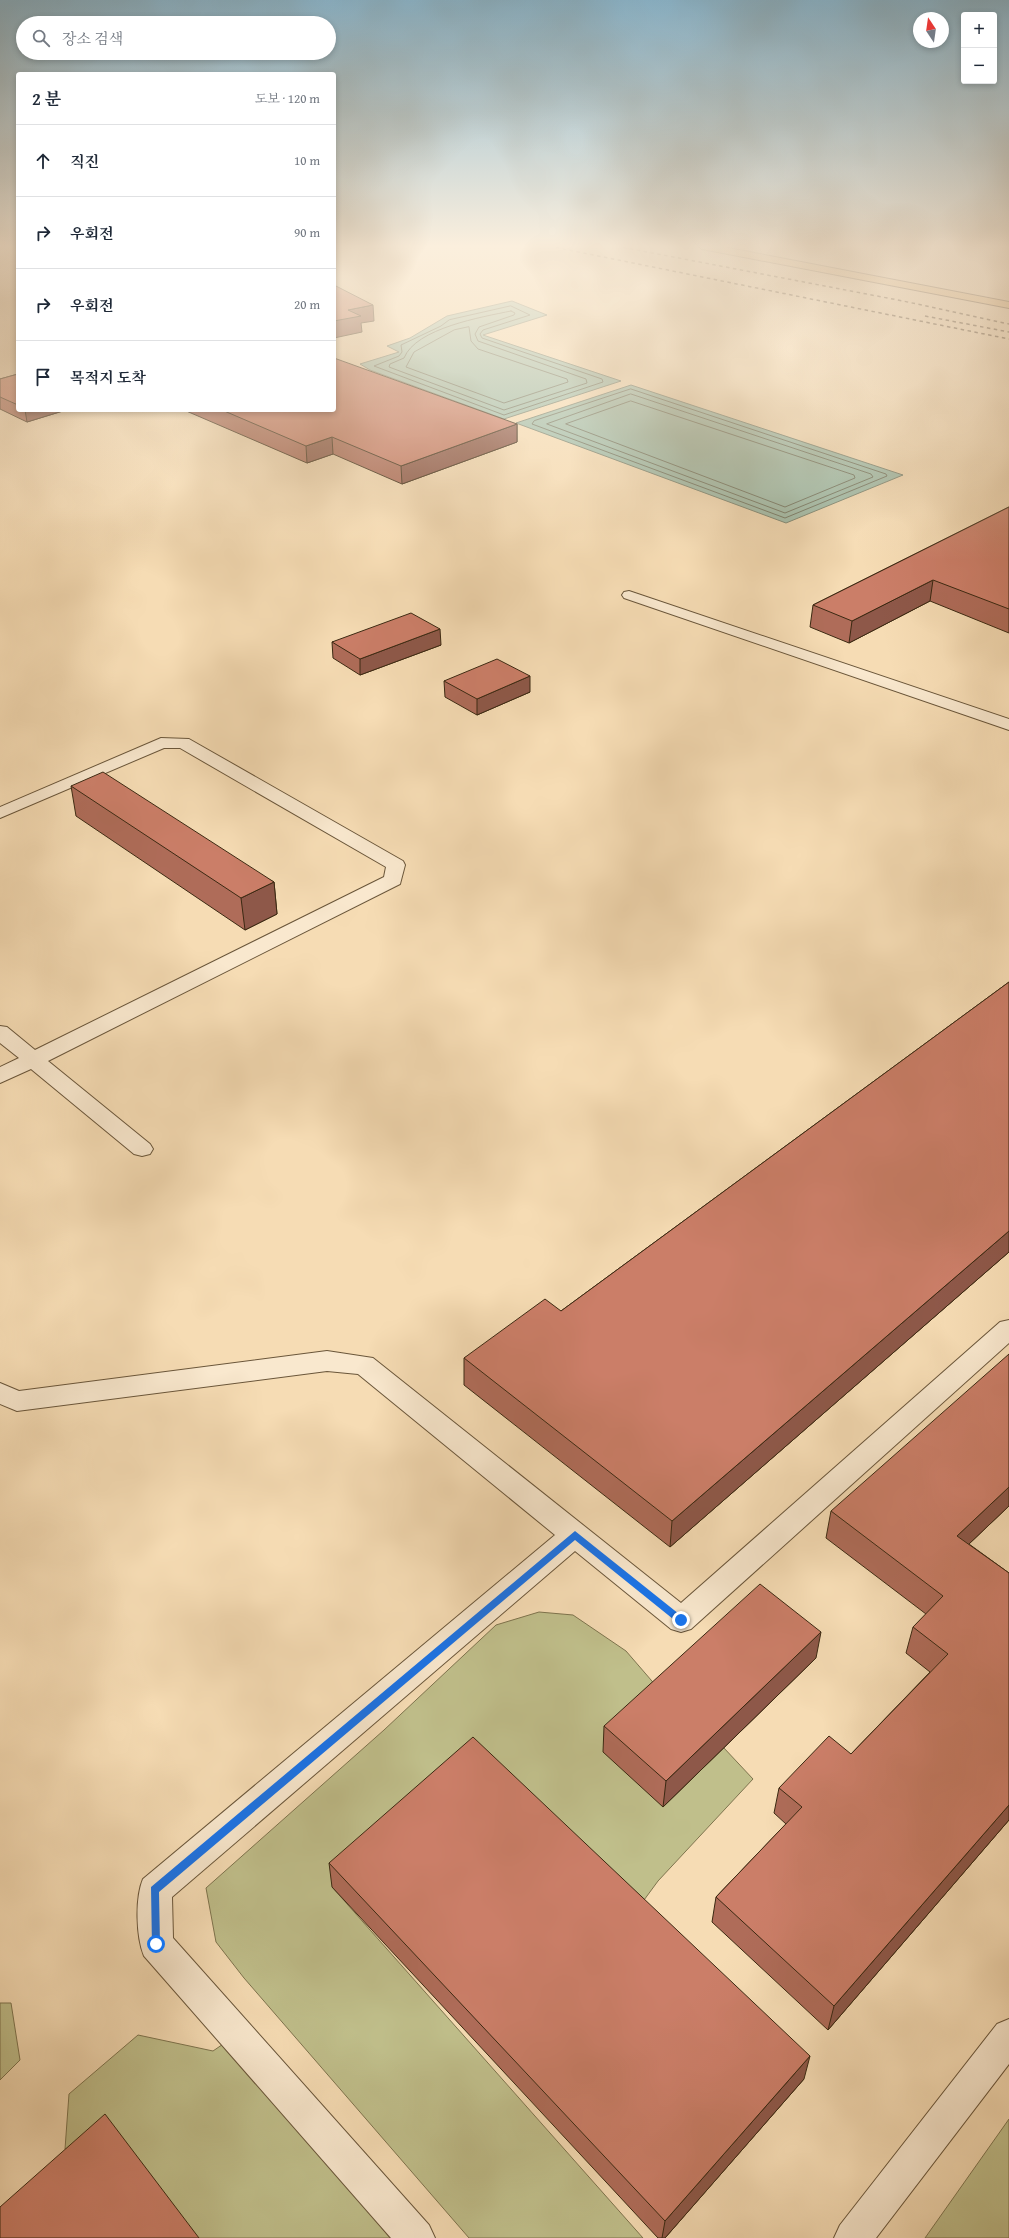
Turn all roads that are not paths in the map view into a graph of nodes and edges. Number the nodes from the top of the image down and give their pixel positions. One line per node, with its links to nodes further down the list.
1 (629, 595): 2 (lane)
2 (1009, 725)
3 (0, 813): 5 (lane)
4 (0, 1032): 5 (lane)
5 (33, 1060): 6 (lane); 7 (lane)
6 (0, 1076)
7 (142, 1150)
8 (1009, 1329): 10 (lane)
9 (0, 1394): 10 (lane)
10 (575, 1535): 12 (lane)
11 (1009, 2036): 13 (lane)
12 (416, 2238)
13 (853, 2238)

